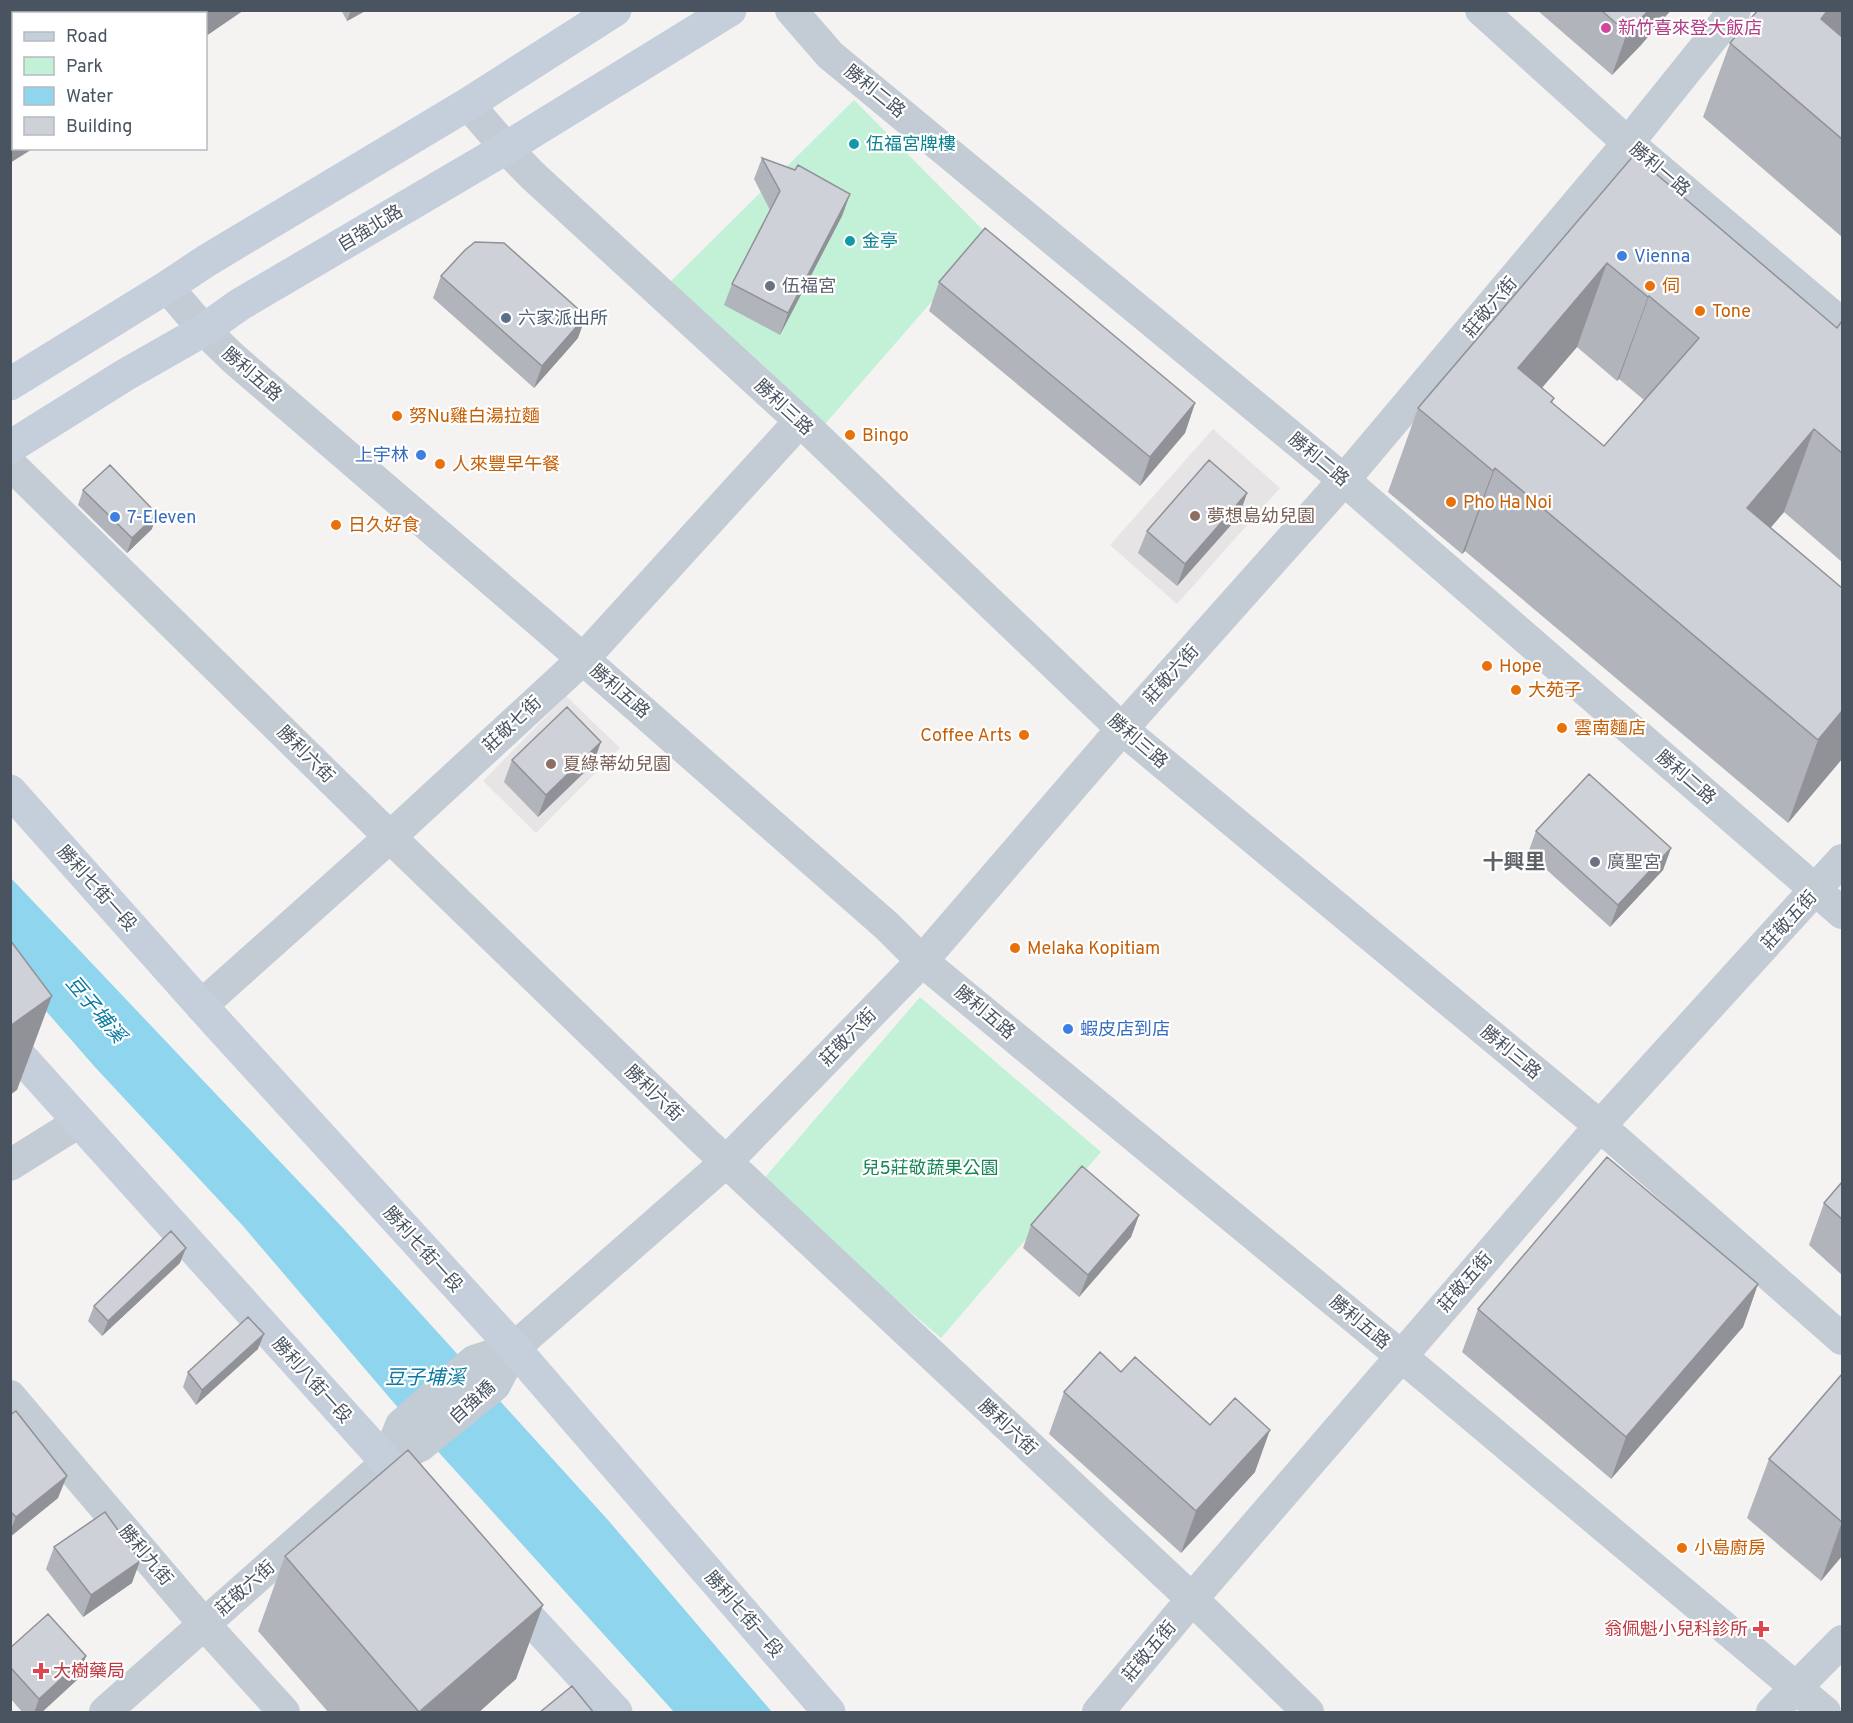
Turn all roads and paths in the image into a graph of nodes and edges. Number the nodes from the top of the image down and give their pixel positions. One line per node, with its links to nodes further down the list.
1 (615, 10): 6 (street)
2 (730, 10): 8 (street, 自強北路)
3 (791, 10): 16 (street, 勝利二路)
4 (1481, 10): 7 (street, 勝利一路)
5 (1735, 10): 7 (street, 莊敬六街)
6 (468, 104): 8 (street, 勝利三路); 9 (street)
7 (1628, 143): 10 (street, 勝利一路); 16 (street, 莊敬六街)
8 (506, 148): 11 (street, 自強北路); 13 (street, 勝利三路)
9 (167, 287): 11 (street, 勝利五路); 12 (street)
10 (1842, 324)
11 (204, 330): 14 (street, 自強北路); 17 (street, 勝利五路)
12 (10, 384)
13 (800, 421): 17 (street, 莊敬七街); 18 (street, 勝利三路)
14 (10, 447)
15 (10, 464): 20 (street, 勝利六街)
16 (1344, 480): 18 (street, 莊敬六街); 22 (street, 勝利二路)
17 (583, 659): 20 (street, 莊敬七街); 24 (street, 勝利五路)
18 (1122, 729): 24 (street, 莊敬六街); 28 (street, 勝利三路)
19 (10, 791): 25 (street, 勝利七街一段)
20 (390, 837): 25 (street, 莊敬七街); 29 (street, 勝利六街)
21 (1842, 860): 22 (street, 莊敬五街)
22 (1816, 890): 23 (street, 勝利二路); 28 (street, 莊敬五街)
23 (1842, 913)
24 (922, 961): 29 (street, 莊敬六街); 33 (street, 勝利五路)
25 (201, 1006): 32 (street, 勝利七街一段)
26 (10, 1045): 27 (street, 勝利八街一段)
27 (79, 1122): 30 (street); 36 (street, 勝利八街一段)
28 (1600, 1126): 31 (street, 勝利三路); 33 (street, 莊敬五街)
29 (726, 1162): 32 (street, 莊敬六街); 39 (street, 勝利六街)
30 (10, 1165)
31 (1842, 1339)
32 (514, 1348): 35 (street, 自強橋); 35 (street, 自強橋); 46 (street, 勝利七街一段)
33 (1401, 1356): 39 (street, 莊敬五街); 42 (street, 勝利五路)
34 (10, 1396): 40 (street, 勝利九街)
35 (410, 1436): 36 (street, 自強橋)
36 (386, 1463): 37 (street, 勝利八街一段); 40 (street, 莊敬六街)
37 (438, 1519)
38 (487, 1572): 45 (street)
39 (1192, 1599): 47 (street, 莊敬五街); 48 (street, 勝利六街)
40 (204, 1624): 43 (street, 莊敬六街); 44 (street, 勝利九街)
41 (1842, 1641): 42 (street)
42 (1797, 1688): 49 (street); 50 (street, 勝利五路)
43 (105, 1713)
44 (284, 1713)
45 (616, 1713)
46 (829, 1713)
47 (1098, 1713)
48 (1308, 1713)
49 (1772, 1713)
50 (1825, 1713)

